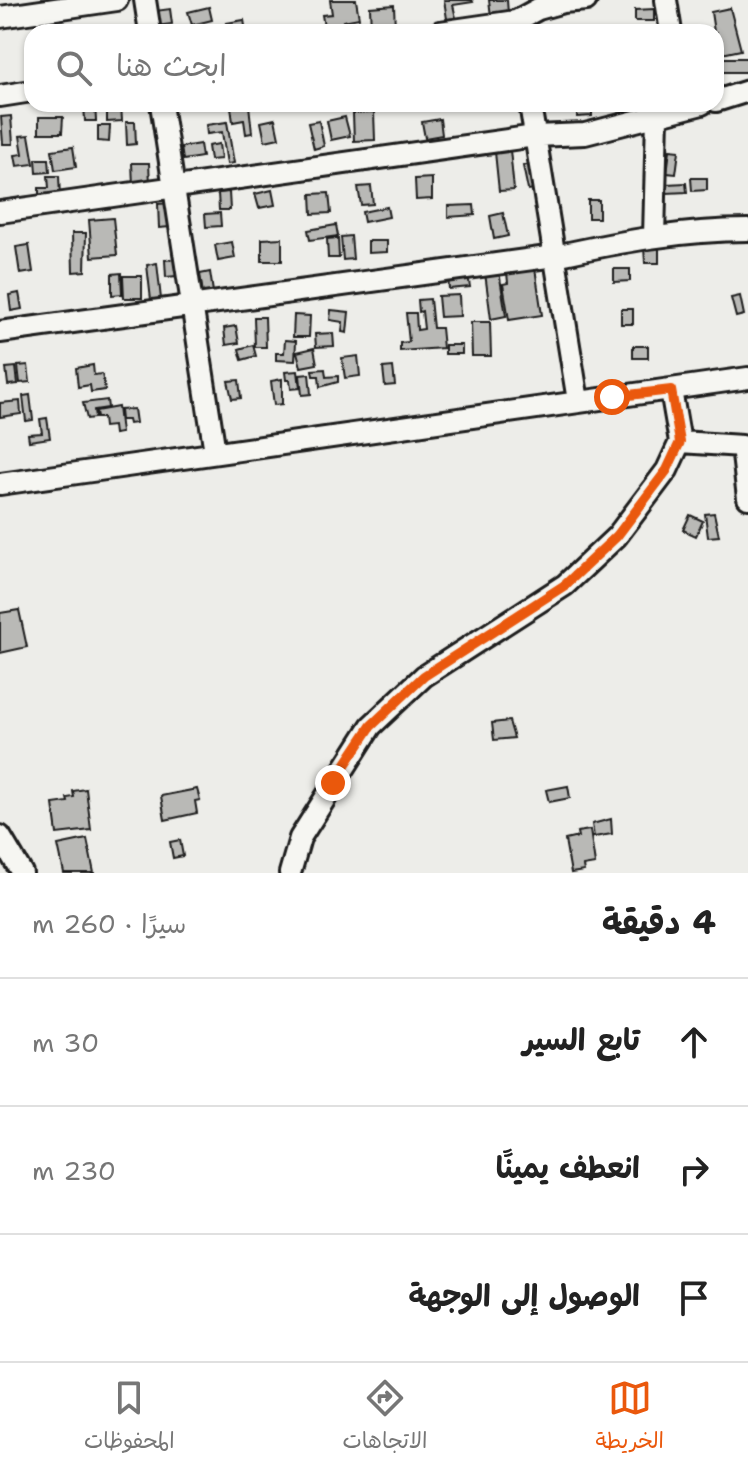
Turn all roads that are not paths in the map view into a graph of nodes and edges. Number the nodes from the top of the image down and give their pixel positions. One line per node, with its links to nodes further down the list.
1 (117, 0): 6 (street)
2 (145, 0): 7 (street)
3 (512, 0): 8 (street)
4 (586, 0): 9 (street)
5 (666, 0): 10 (street)
6 (0, 17)
7 (149, 24)
8 (516, 24)
9 (520, 24)
10 (670, 24)
11 (748, 91): 14 (street)
12 (24, 92): 13 (street)
13 (0, 96)
14 (724, 98)
15 (162, 112): 20 (street)
16 (531, 112): 19 (street)
17 (669, 112): 18 (street)
18 (657, 116): 19 (street); 23 (street)
19 (535, 136): 20 (street); 24 (street)
20 (173, 186): 21 (street); 25 (street)
21 (0, 212)
22 (748, 230): 23 (street)
23 (654, 237): 24 (street)
24 (555, 256): 25 (street); 29 (street)
25 (194, 305): 26 (street); 31 (street)
26 (0, 332)
27 (748, 378): 28 (street)
28 (671, 390): 29 (street); 30 (street)
29 (578, 401): 31 (street)
30 (680, 442): 33 (street); 36 (street)
31 (215, 452): 32 (street)
32 (0, 484)
33 (748, 498)
34 (0, 836): 35 (street)
35 (22, 873)
36 (290, 873)

